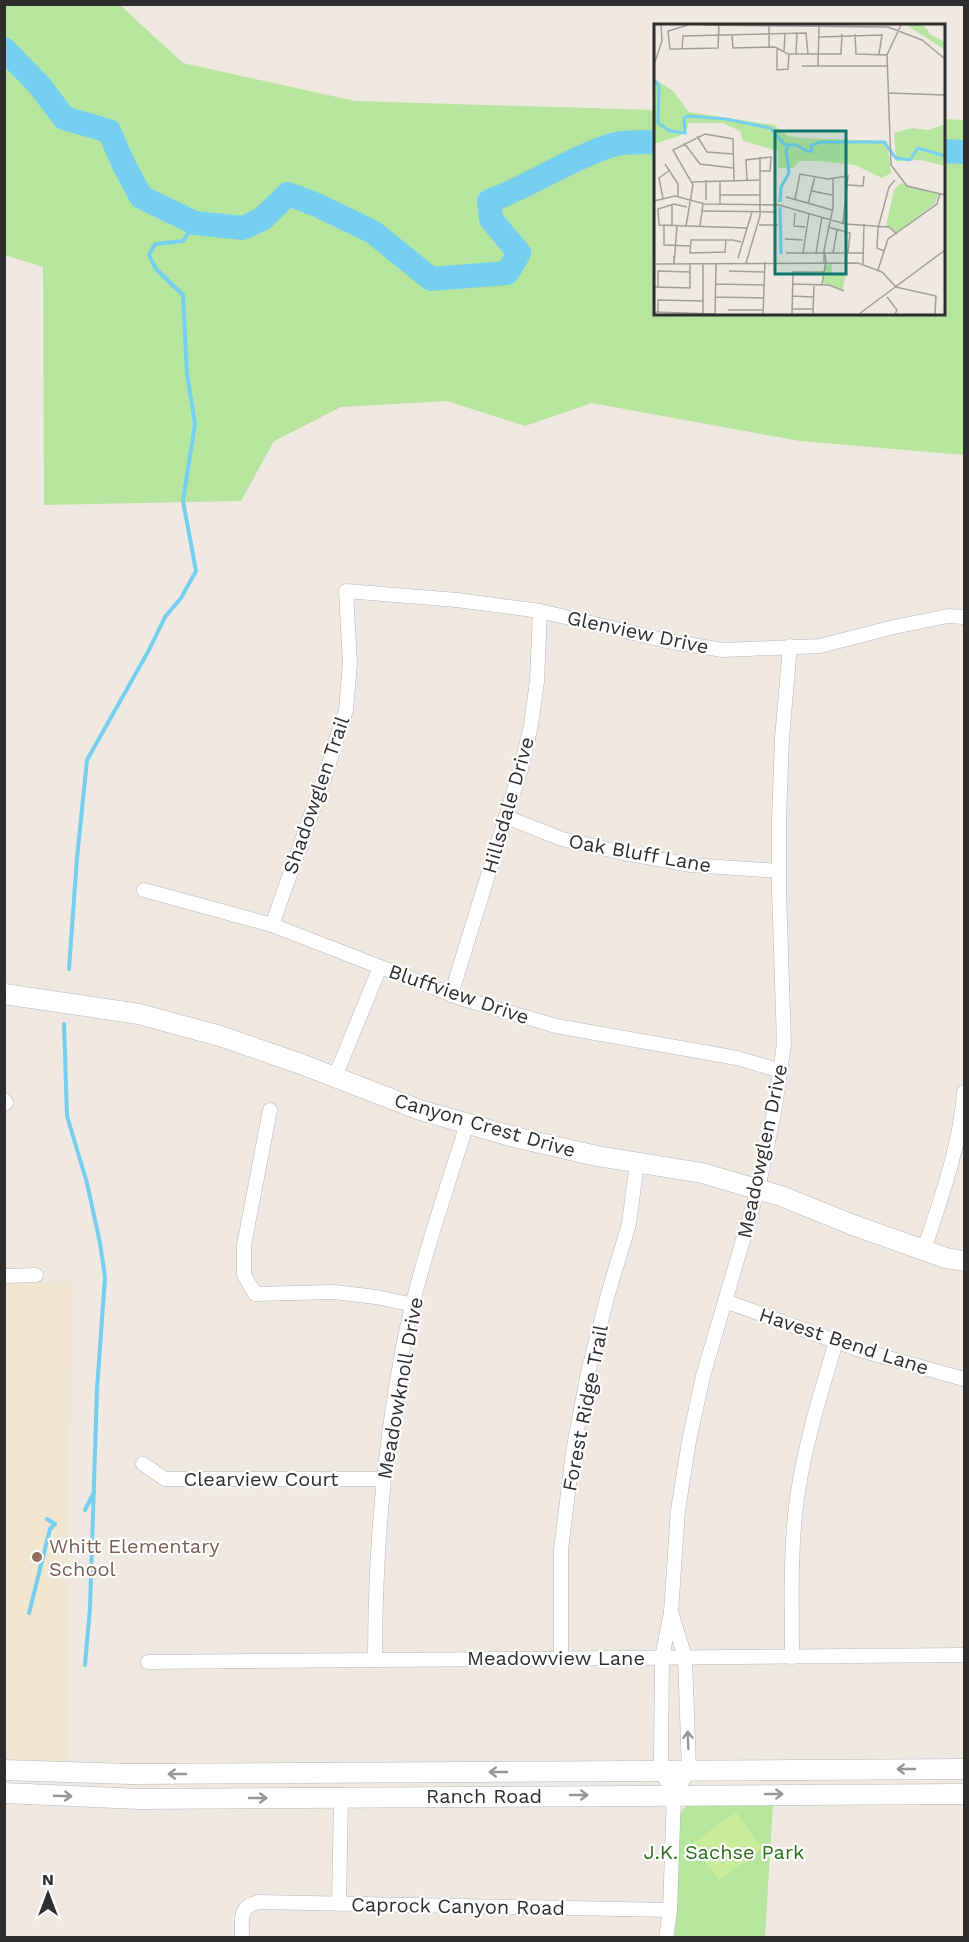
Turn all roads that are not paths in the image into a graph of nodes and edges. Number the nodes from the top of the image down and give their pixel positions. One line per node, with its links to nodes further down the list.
1 (346, 591): 2 (street, Glenview Drive); 8 (street, Shadowglen Trail)
2 (540, 611): 4 (street, Glenview Drive); 5 (street, Hillsdale Drive)
3 (964, 617): 4 (street, Glenview Drive)
4 (790, 646): 6 (street, Meadowglen Drive)
5 (506, 818): 6 (street, Oak Bluff Lane); 11 (street, Hillsdale Drive)
6 (778, 871): 12 (street, Meadowglen Drive)
7 (144, 890): 8 (street, Bluffview Drive)
8 (272, 925): 9 (street, Bluffview Drive)
9 (380, 967): 11 (street, Bluffview Drive); 13 (street)
10 (4, 994): 13 (main road, Canyon Crest Drive)
11 (451, 995): 12 (street, Bluffview Drive)
12 (781, 1071): 18 (street, Meadowglen Drive)
13 (335, 1077): 16 (main road, Canyon Crest Drive)
14 (964, 1092): 19 (street)
15 (270, 1110): 24 (street)
16 (467, 1124): 17 (main road, Canyon Crest Drive); 24 (street, Meadowknoll Drive)
17 (637, 1162): 18 (main road, Canyon Crest Drive); 34 (street, Forest Ridge Trail)
18 (758, 1189): 19 (main road, Canyon Crest Drive); 23 (street, Meadowglen Drive)
19 (924, 1250): 20 (main road, Canyon Crest Drive)
20 (964, 1260)
21 (36, 1275): 22 (street)
22 (4, 1276)
23 (725, 1301): 25 (street, Havest Bend Lane); 29 (street, Meadowglen Drive)
24 (414, 1305): 28 (street, Meadowknoll Drive)
25 (836, 1342): 26 (street, Havest Bend Lane); 32 (street)
26 (964, 1378)
27 (143, 1464): 28 (street, Clearview Court)
28 (383, 1479): 35 (street, Meadowknoll Drive)
29 (672, 1612): 31 (street, Meadowglen Drive); 33 (street, Meadowglen Drive)
30 (964, 1655): 32 (street, Meadowview Lane)
31 (685, 1657): 32 (street, Meadowview Lane); 33 (street, Meadowview Lane); 39 (street, Meadowglen Drive, one-way to 31)
32 (792, 1657)
33 (662, 1658): 34 (street, Meadowview Lane); 40 (street, Meadowglen Drive)
34 (561, 1659): 35 (street, Meadowview Lane)
35 (375, 1660): 36 (street, Meadowview Lane)
36 (148, 1662)
37 (964, 1769): 39 (main road, Ranch Road, one-way to 39)
38 (4, 1770): 40 (main road, Ranch Road, one-way to 38)
39 (689, 1770): 40 (main road, Ranch Road); 42 (street)
40 (661, 1771): 42 (street, Meadowglen Drive)
41 (4, 1793): 44 (main road, Ranch Road, one-way to 44)
42 (674, 1794): 43 (main road, Ranch Road, one-way to 43); 44 (main road, Ranch Road, one-way to 42); 46 (street)
43 (964, 1794)
44 (341, 1797): 45 (street)
45 (339, 1904): 46 (street, Caprock Canyon Road); 47 (street, Caprock Canyon Road)
46 (670, 1910): 48 (street)
47 (242, 1938)
48 (666, 1938)

